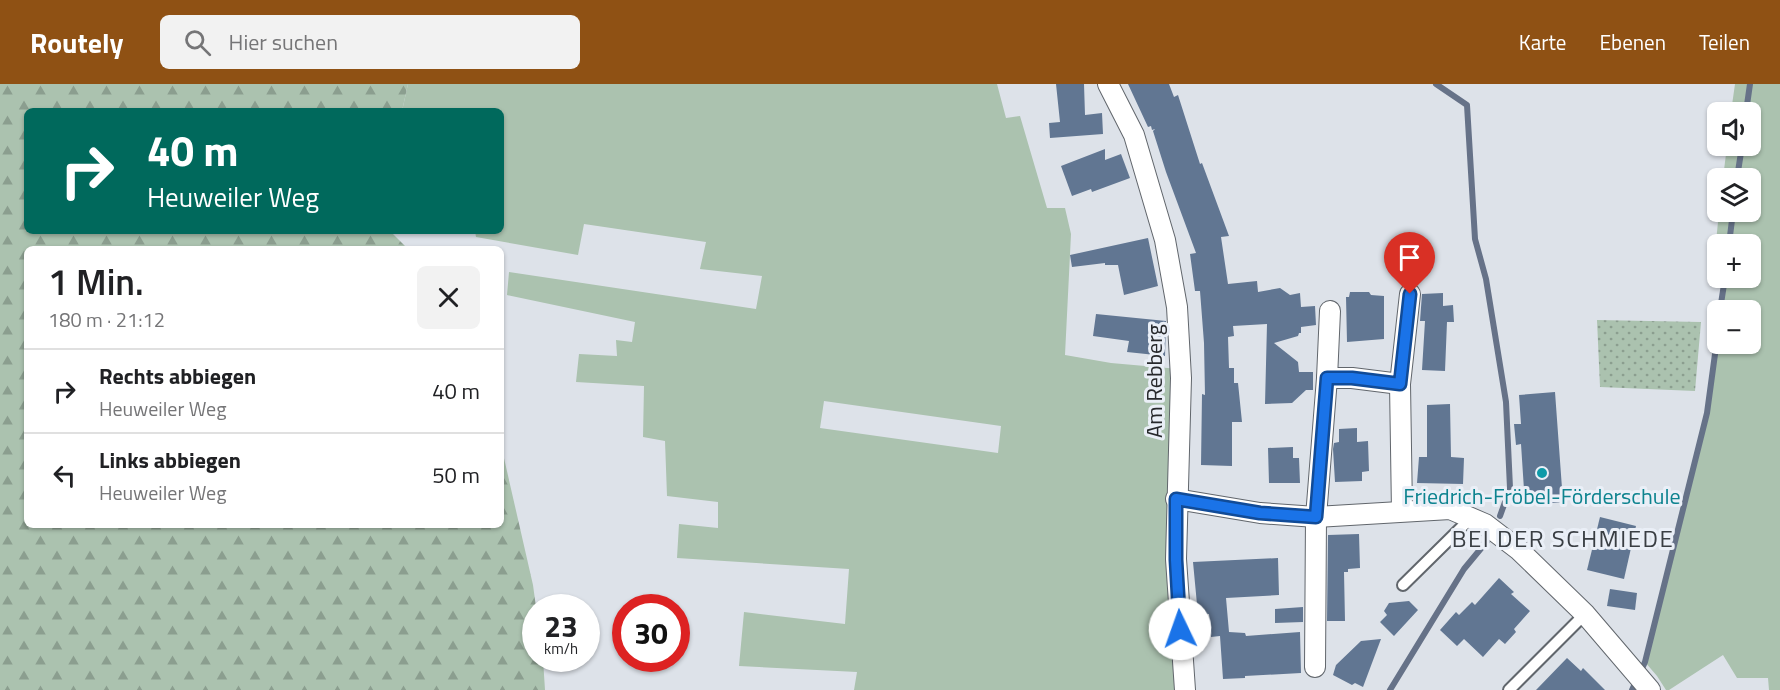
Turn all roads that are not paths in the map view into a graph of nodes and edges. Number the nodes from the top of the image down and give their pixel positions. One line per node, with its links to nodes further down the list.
1 (1108, 84): 6 (street, Am Rebberg)
2 (1410, 294): 5 (street)
3 (1330, 312): 4 (street)
4 (1327, 378): 5 (street); 8 (street)
5 (1400, 384): 7 (street)
6 (1176, 499): 8 (street); 14 (street, Am Rebberg)
7 (1402, 511): 8 (street); 9 (street)
8 (1316, 517): 12 (street)
9 (1471, 518): 10 (lane); 11 (street)
10 (1403, 585)
11 (1584, 614): 13 (street); 15 (lane)
12 (1315, 667)
13 (1649, 689)
14 (1185, 690)
15 (1509, 690)

